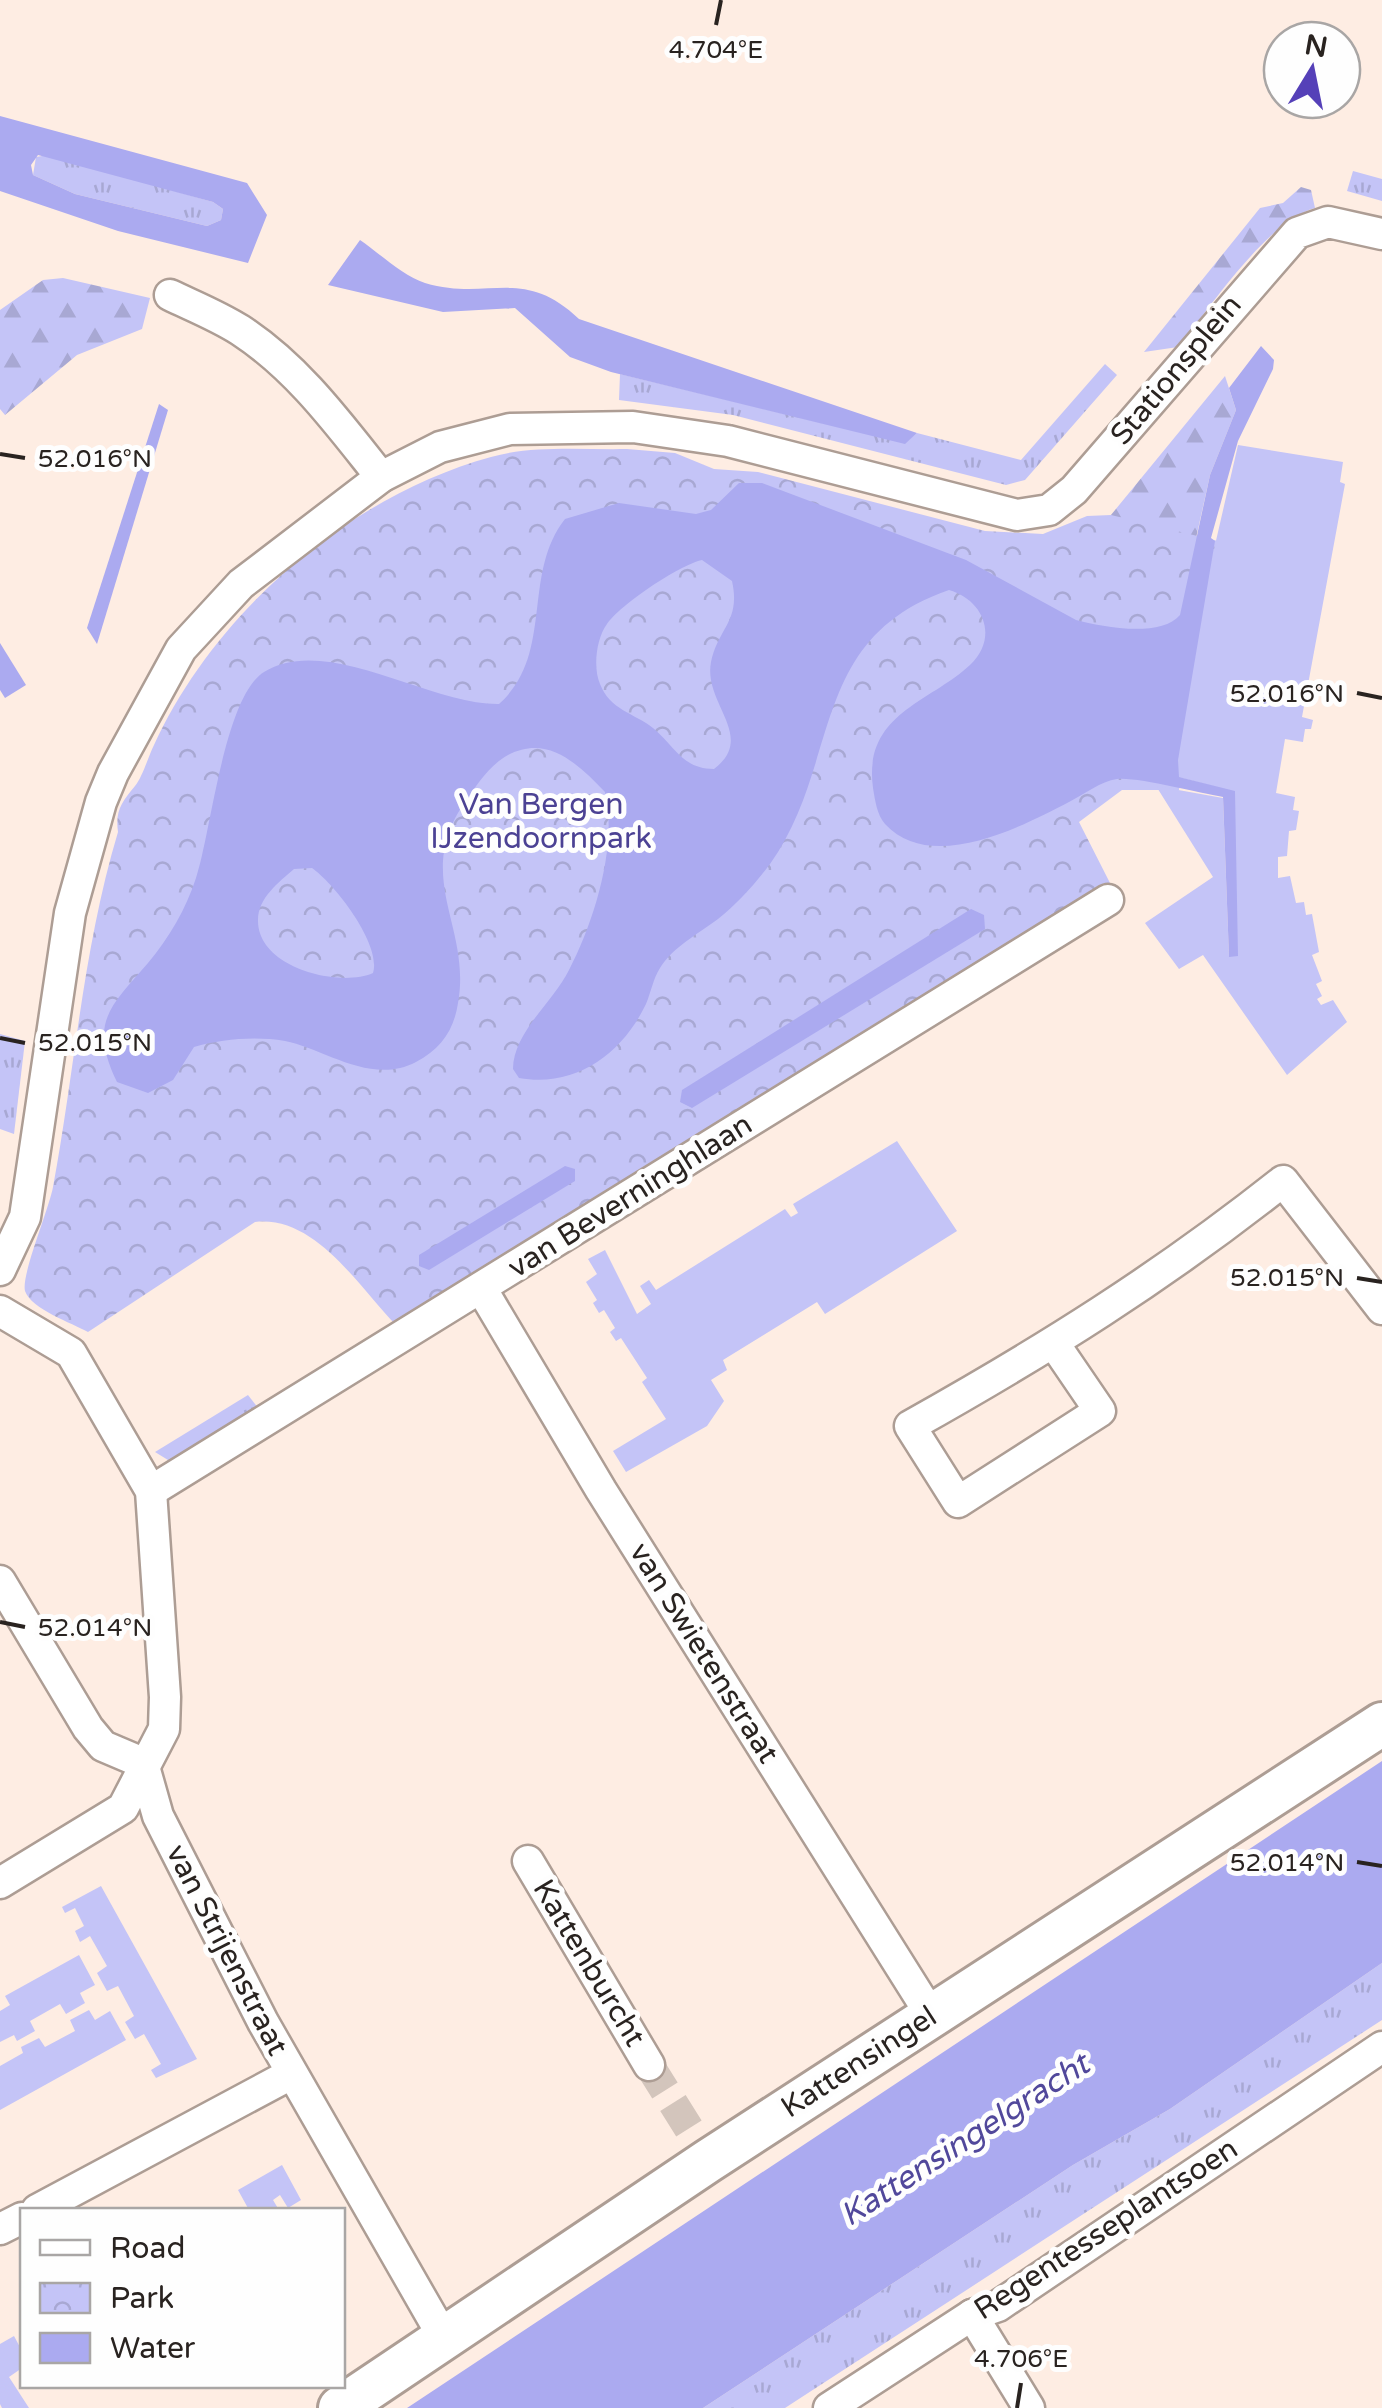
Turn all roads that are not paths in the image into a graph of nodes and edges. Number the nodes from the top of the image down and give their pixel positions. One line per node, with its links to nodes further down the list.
1 (1382, 234): 3 (street, Stationsplein)
2 (170, 294): 3 (street)
3 (380, 476): 5 (street)
4 (1108, 900): 6 (street, van Beverninghlaan)
5 (0, 1270)
6 (482, 1288): 10 (street, van Beverninghlaan); 16 (street, van Swietenstraat)
7 (1382, 1309): 9 (street)
8 (0, 1311): 10 (street)
9 (1056, 1345): 9 (street)
10 (152, 1492): 13 (street)
11 (0, 1580): 13 (street)
12 (1382, 1724): 16 (main road, Kattensingel)
13 (143, 1763): 15 (street); 19 (street, van Strijenstraat)
14 (528, 1861): 18 (street, Kattenburcht)
15 (0, 1883)
16 (931, 2015): 23 (main road, Kattensingel)
17 (1382, 2047): 22 (street, Regentesseplantsoen)
18 (650, 2065)
19 (290, 2074): 20 (street); 23 (street, van Strijenstraat)
20 (89, 2199): 21 (street)
21 (46, 2208)
22 (972, 2315): 25 (street, Regentesseplantsoen); 26 (street)
23 (444, 2338): 24 (main road, Kattensingel)
24 (340, 2408)
25 (829, 2408)
26 (1029, 2408)

